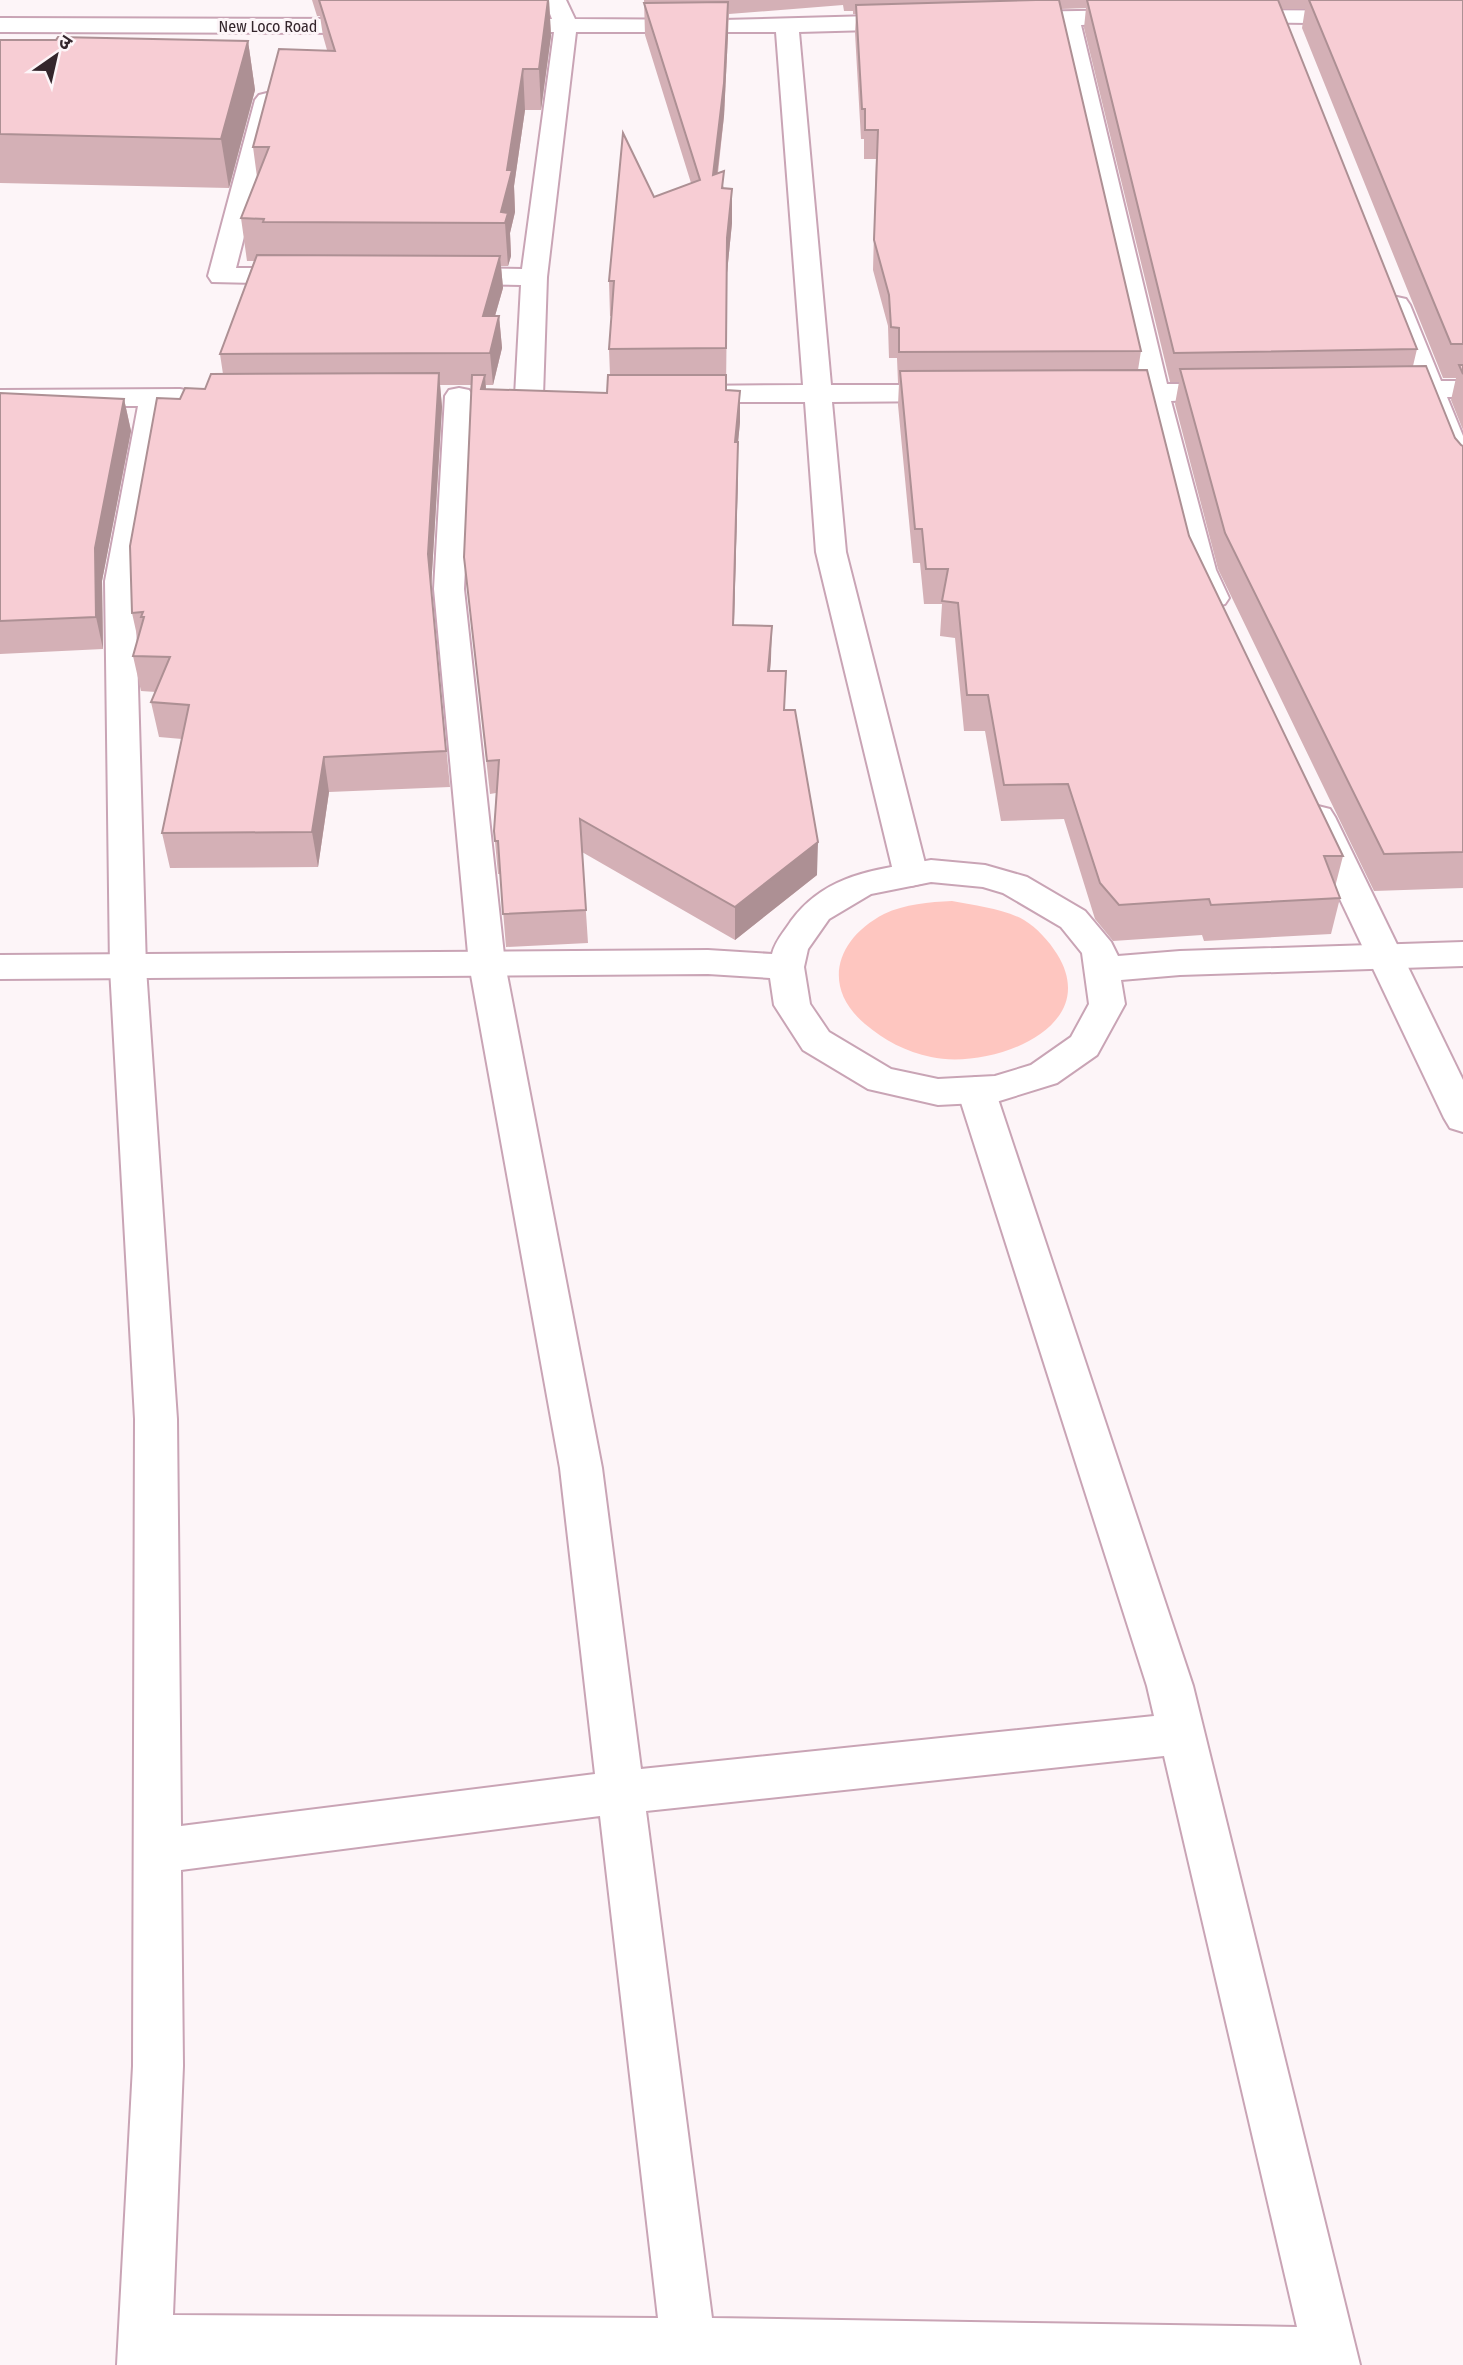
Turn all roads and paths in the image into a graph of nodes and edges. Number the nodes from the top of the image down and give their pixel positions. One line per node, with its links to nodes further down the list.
1 (279, 0): 17 (street)
2 (556, 0): 13 (street)
3 (826, 0): 12 (street)
4 (1283, 16): 6 (street); 8 (street); 18 (street)
5 (1162, 17): 7 (street)
6 (1216, 17)
7 (1068, 18): 9 (street); 32 (street)
8 (1463, 18)
9 (986, 20)
10 (930, 22): 12 (street)
11 (0, 24): 17 (street, New Loco Road)
12 (834, 24): 16 (street)
13 (566, 25): 15 (street); 16 (street); 23 (street)
14 (393, 26): 17 (street, New Loco Road)
15 (473, 26)
16 (788, 26): 29 (street)
17 (286, 27): 19 (street)
18 (1293, 42)
19 (279, 53)
20 (272, 79): 21 (street)
21 (330, 276)
22 (425, 276): 23 (street)
23 (534, 276): 35 (street)
24 (1390, 286): 25 (street)
25 (1430, 389): 26 (street); 27 (street); 39 (street)
26 (1463, 389)
27 (1362, 390)
28 (1252, 392): 32 (street)
29 (817, 393): 30 (street); 33 (street); 42 (street)
30 (980, 393)
31 (1075, 393): 32 (street)
32 (1156, 393): 40 (street)
33 (666, 394)
34 (557, 395): 35 (street)
35 (529, 396): 45 (street)
36 (153, 397): 37 (street); 38 (street); 48 (street)
37 (209, 397)
38 (0, 398)
39 (1463, 472)
40 (1230, 630)
41 (1304, 786): 44 (street)
42 (911, 875): 47 (street); 49 (street)
43 (1463, 954): 44 (street)
44 (1384, 955): 49 (street); 51 (street)
45 (487, 964): 47 (street); 48 (street); 53 (street)
46 (0, 967): 48 (street)
47 (786, 967): 50 (street)
48 (128, 968): 54 (street)
49 (1101, 970): 50 (street)
50 (976, 1090): 52 (street)
51 (1463, 1118)
52 (1180, 1734): 53 (street); 57 (street)
53 (621, 1792): 54 (street); 55 (street)
54 (157, 1851): 56 (street)
55 (688, 2345): 56 (street); 57 (street)
56 (144, 2353)
57 (1332, 2360)

